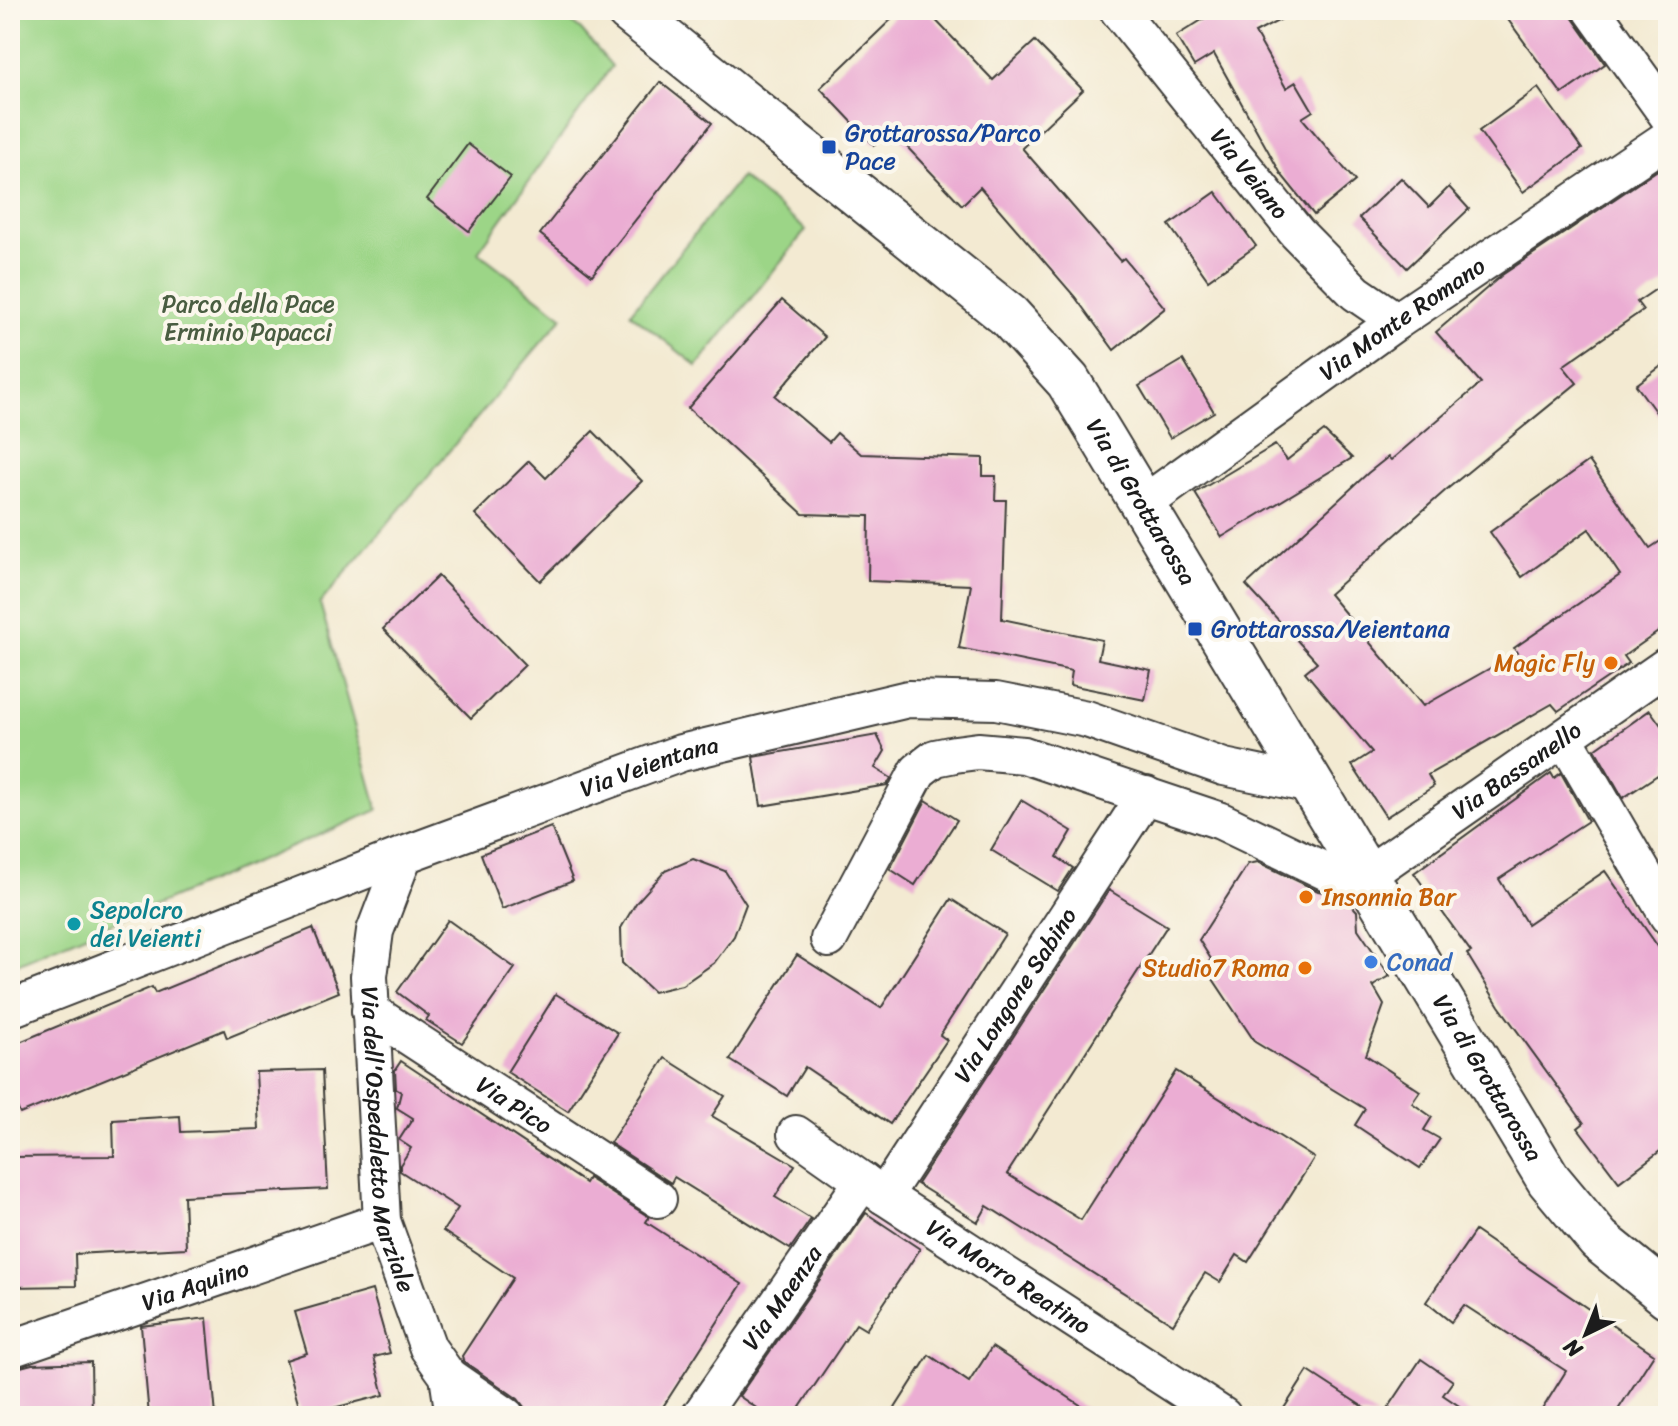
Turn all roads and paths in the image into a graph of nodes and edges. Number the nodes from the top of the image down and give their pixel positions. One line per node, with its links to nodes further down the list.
1 (628, 10): 7 (street, Via di Grottarossa)
2 (1118, 10): 6 (street, Via Veiano)
3 (1592, 10): 4 (street)
4 (1668, 116)
5 (1668, 138): 6 (street, Via Monte Romano)
6 (1397, 321): 7 (street, Via Monte Romano)
7 (1142, 505): 10 (street, Via di Grottarossa)
8 (1668, 665): 9 (street, Via Bassanello)
9 (1565, 739): 13 (street, Via Bassanello); 14 (street)
10 (1311, 785): 12 (street, Via Veientana); 13 (street, Via di Grottarossa)
11 (1146, 795): 13 (street); 15 (street); 19 (street, Via Longone Sabino)
12 (404, 855): 16 (street, Via Veientana); 17 (street, Via dell'Ospedaletto Marziale)
13 (1364, 877): 22 (street, Via di Grottarossa)
14 (1668, 916)
15 (829, 939)
16 (10, 1009)
17 (370, 1011): 20 (street, Via Pico); 21 (street, Via dell'Ospedaletto Marziale)
18 (796, 1134): 19 (street, Via Morro Reatino)
19 (873, 1188): 27 (street, Via Maenza); 28 (street, Via Morro Reatino)
20 (658, 1199)
21 (382, 1221): 23 (street, Via Aquino); 24 (street, Via dell'Ospedaletto Marziale)
22 (1668, 1296)
23 (10, 1349)
24 (448, 1376): 25 (street, Via dell'Ospedaletto Marziale); 26 (street)
25 (454, 1416)
26 (506, 1416)
27 (700, 1416)
28 (1223, 1416)

